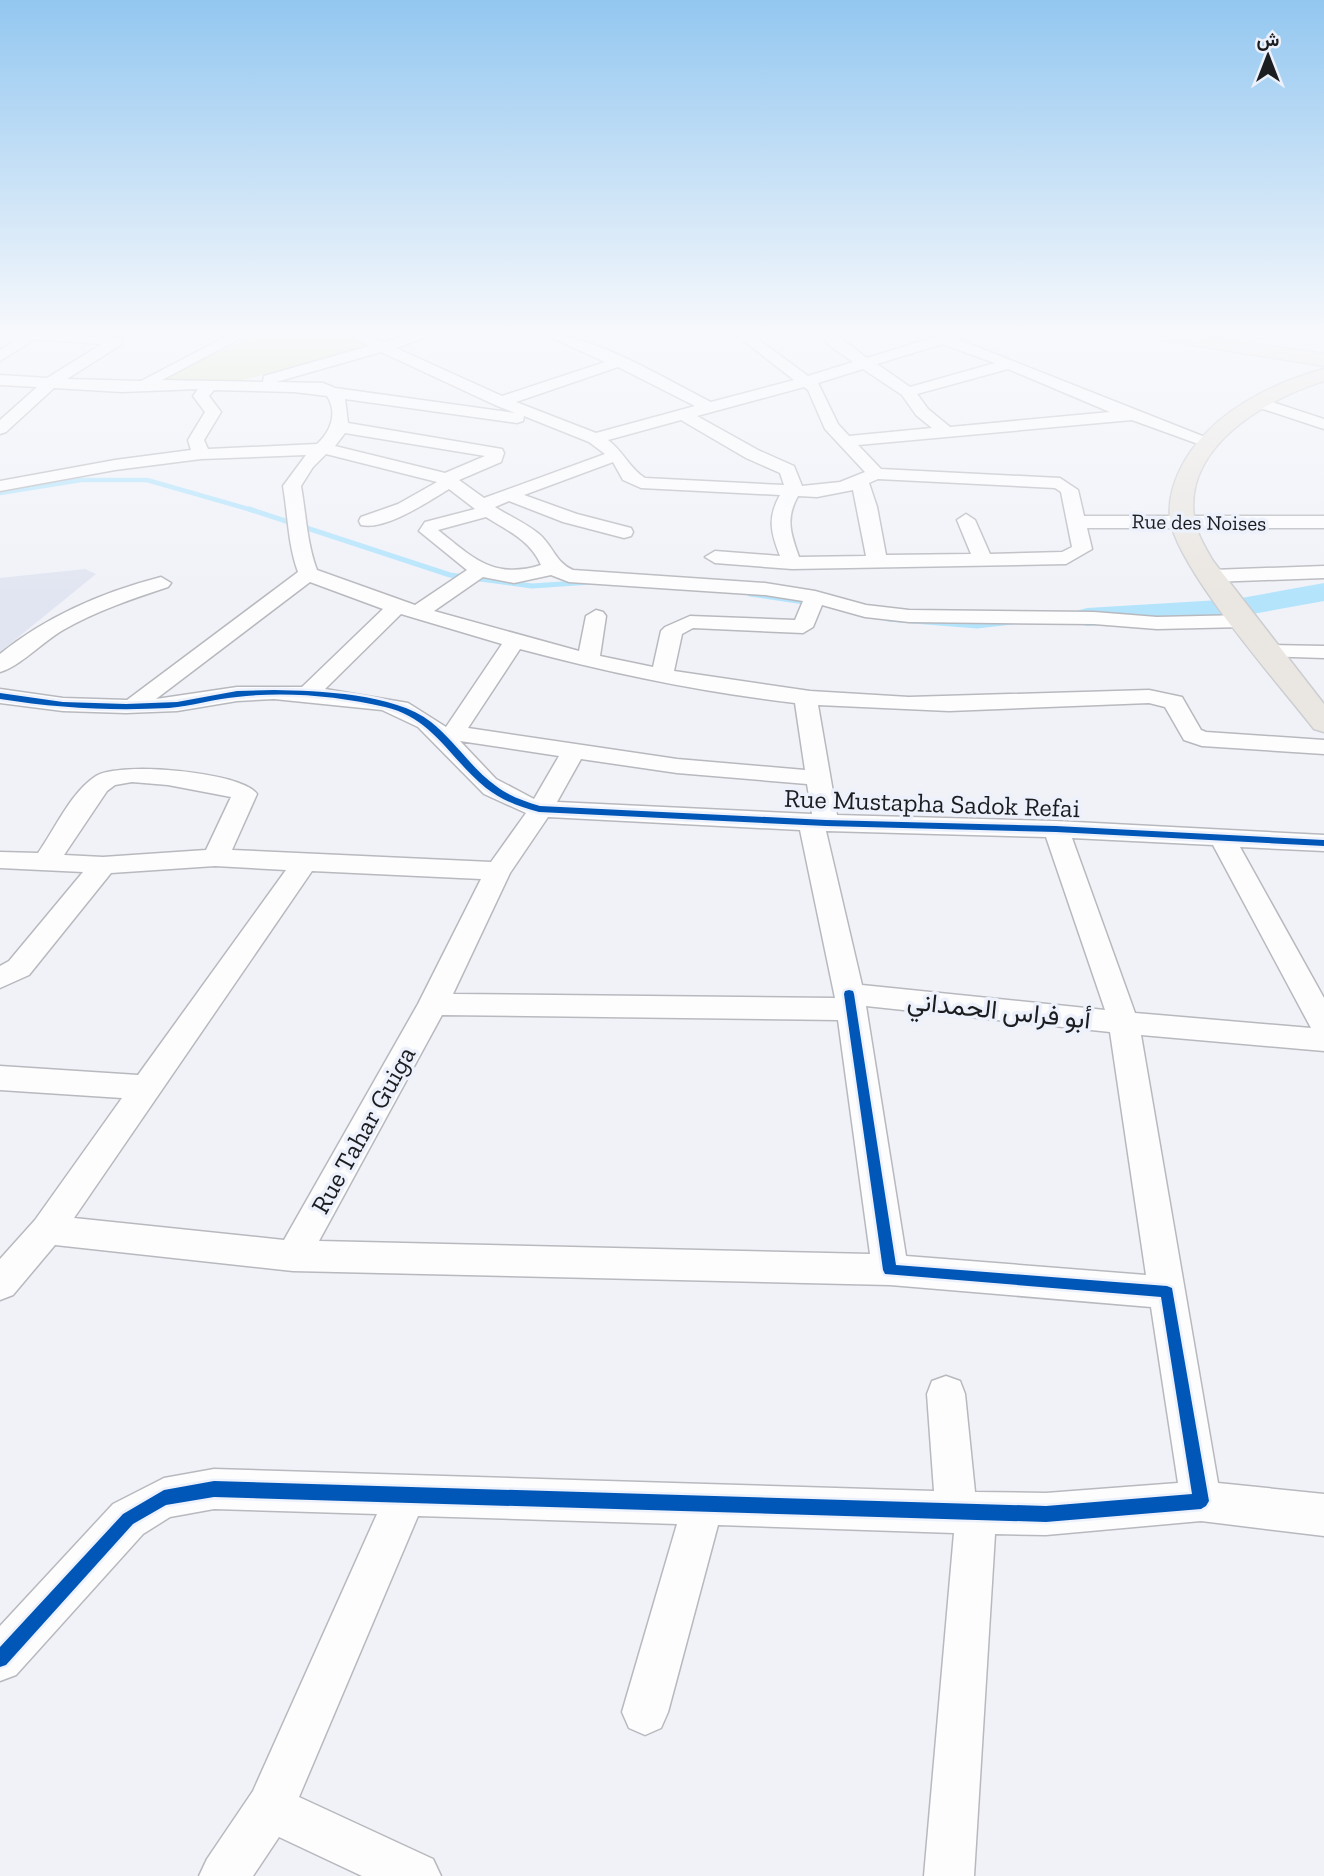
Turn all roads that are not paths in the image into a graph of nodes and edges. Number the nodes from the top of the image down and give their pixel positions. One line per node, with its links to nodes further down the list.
1 (207, 422): 19 (street)
2 (341, 422): 13 (street)
3 (535, 422): 12 (street)
4 (552, 422): 12 (street)
5 (659, 422): 15 (street)
6 (695, 422): 24 (street)
7 (829, 422): 17 (street)
8 (934, 422): 14 (street)
9 (1066, 422): 14 (street)
10 (1153, 422): 16 (street)
11 (1233, 422): 16 (main road)
12 (561, 425): 15 (street)
13 (341, 427): 18 (street); 22 (street)
14 (948, 433): 17 (street)
15 (595, 438): 20 (street)
16 (1207, 440): 28 (main road)
17 (844, 441): 21 (street)
18 (325, 449): 19 (street); 22 (street); 40 (street)
19 (201, 454): 23 (street)
20 (617, 455): 24 (street); 25 (street)
21 (868, 478): 24 (street); 30 (street); 35 (street)
22 (449, 480): 26 (street); 29 (street)
23 (0, 486)
24 (793, 493): 36 (street)
25 (509, 495): 26 (street); 32 (street)
26 (485, 509): 37 (street); 38 (street)
27 (966, 520): 34 (street)
28 (1182, 520): 30 (street, Rue des Noises); 31 (street, Rue des Noises); 43 (main road)
29 (368, 521)
30 (1074, 522): 34 (street)
31 (1324, 522)
32 (624, 532)
33 (715, 557): 36 (street)
34 (983, 559): 35 (street)
35 (877, 562): 36 (street)
36 (792, 563)
37 (552, 568): 38 (street); 42 (street)
38 (479, 571): 44 (street)
39 (1324, 572): 43 (street)
40 (308, 574): 44 (street); 55 (street)
41 (161, 583): 50 (street)
42 (815, 597): 43 (street); 51 (street)
43 (1230, 602): 47 (main road)
44 (407, 610): 46 (street); 52 (street)
45 (596, 616): 49 (street)
46 (515, 641): 49 (street); 57 (street)
47 (1269, 651): 48 (street); 56 (main road)
48 (1324, 652)
49 (588, 662): 51 (street)
50 (0, 664)
51 (662, 674): 54 (street)
52 (306, 695): 55 (street, Rue Mustapha Sadok Refai); 57 (street, Rue Mustapha Sadok Refai)
53 (0, 696): 55 (street, Rue Mustapha Sadok Refai)
54 (805, 697): 58 (street); 60 (street)
55 (134, 705)
56 (1324, 723)
57 (451, 737): 59 (street); 61 (street, Rue Mustapha Sadok Refai)
58 (1324, 747)
59 (573, 751): 60 (street); 61 (street, Rue Tahar Guiga)
60 (819, 778): 62 (street)
61 (539, 809): 62 (street, Rue Mustapha Sadok Refai); 71 (street, Rue Tahar Guiga)
62 (819, 822): 63 (street, Rue Mustapha Sadok Refai); 73 (street)
63 (1056, 829): 64 (street, Rue Mustapha Sadok Refai); 75 (street)
64 (1222, 838): 65 (street, Rue Mustapha Sadok Refai); 76 (street)
65 (1324, 843)
66 (215, 858): 68 (street); 69 (street); 70 (street)
67 (0, 860): 68 (street)
68 (45, 863): 70 (street)
69 (304, 863): 71 (street); 79 (street)
70 (103, 865): 72 (street)
71 (498, 871): 74 (street, Rue Tahar Guiga)
72 (0, 978)
73 (850, 1002): 74 (street, أبو فراس الحمداني); 75 (street, أبو فراس الحمداني); 82 (street)
74 (433, 1004): 81 (street, Rue Tahar Guiga)
75 (1124, 1023): 77 (street, أبو فراس الحمداني); 84 (street)
76 (1324, 1026)
77 (1324, 1040)
78 (0, 1078): 79 (street)
79 (149, 1088): 80 (street)
80 (47, 1230): 81 (street); 83 (street)
81 (293, 1256): 82 (street)
82 (890, 1270): 84 (street)
83 (0, 1284)
84 (1167, 1292): 87 (street)
85 (946, 1394): 89 (street)
86 (406, 1496): 88 (street); 91 (street); 93 (street)
87 (1200, 1501): 89 (street); 90 (street)
88 (703, 1505): 89 (street); 92 (street)
89 (966, 1512): 96 (street)
90 (1324, 1515)
91 (0, 1660)
92 (645, 1712)
93 (270, 1808): 94 (street); 95 (street)
94 (224, 1876)
95 (416, 1876)
96 (949, 1876)

